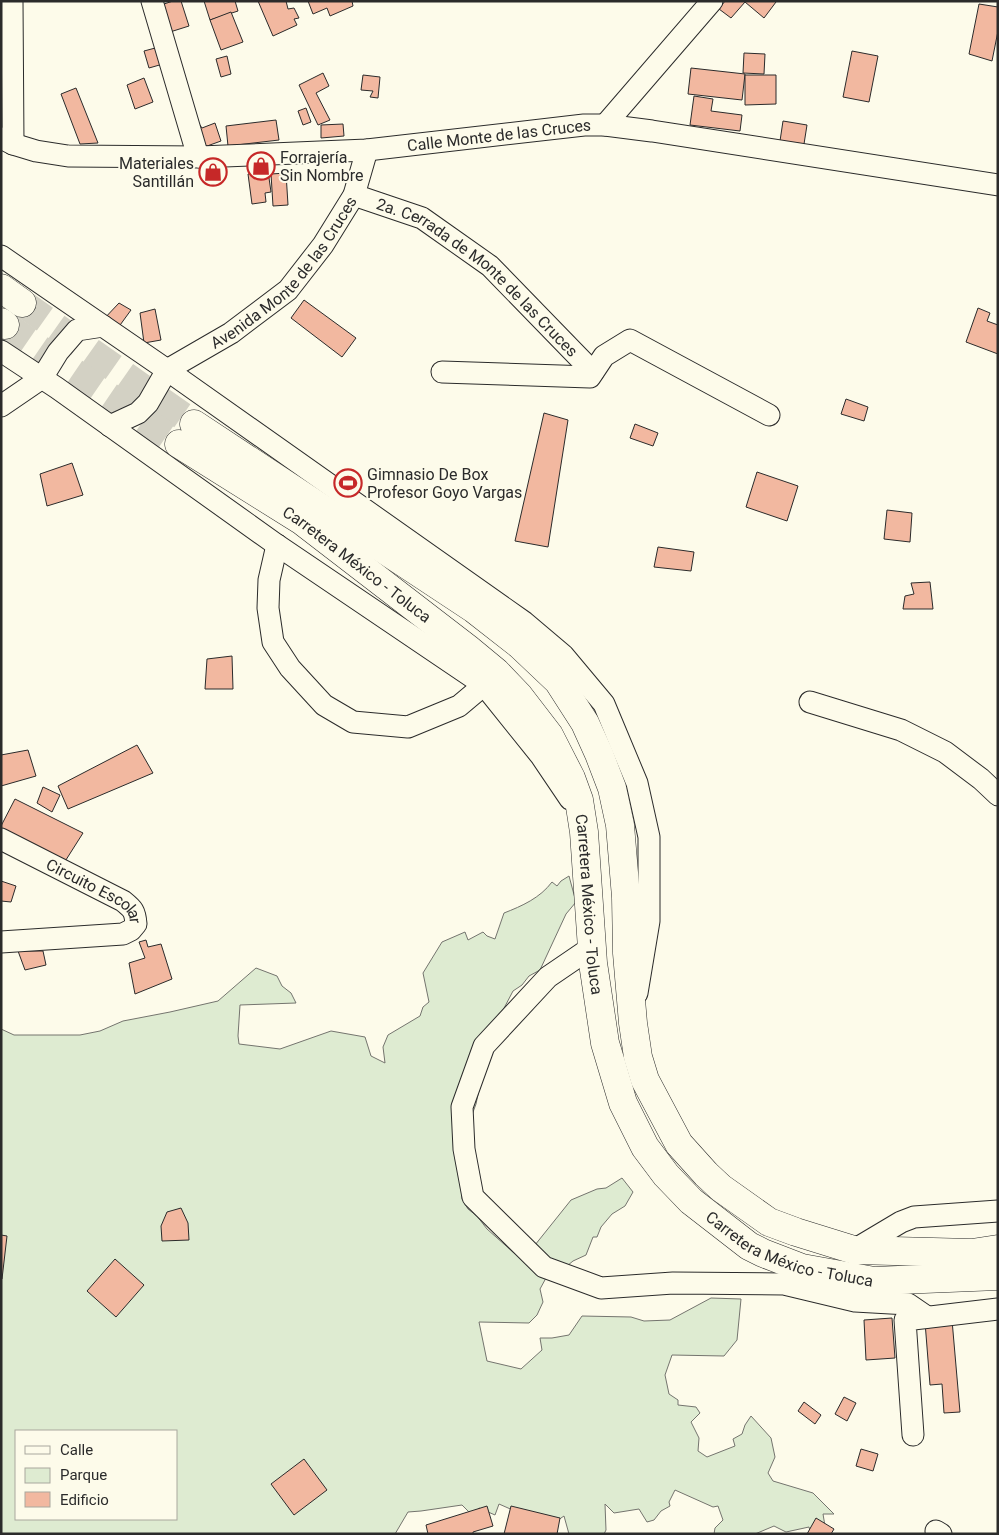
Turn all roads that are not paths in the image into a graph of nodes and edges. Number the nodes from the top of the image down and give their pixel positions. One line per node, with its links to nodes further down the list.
1 (12, 1): 5 (street)
2 (152, 1): 7 (street)
3 (712, 1): 4 (street)
4 (605, 125): 6 (street, Calle Monte de las Cruces); 8 (street, Calle Monte de las Cruces)
5 (7, 141): 7 (street, Calle Monte de las Cruces)
6 (367, 150): 7 (street, Calle Monte de las Cruces); 9 (street, Avenida Monte de las Cruces)
7 (200, 157)
8 (998, 185)
9 (354, 195): 13 (street, Avenida Monte de las Cruces); 15 (street, 2a. Cerrada de Monte de las Cruces)
10 (1, 256): 11 (street)
11 (103, 326): 13 (street); 16 (street)
12 (3, 333): 16 (street)
13 (167, 370): 19 (street); 28 (street)
14 (442, 372): 15 (street, 2a. Cerrada de Monte de las Cruces)
15 (593, 372): 18 (street, 2a. Cerrada de Monte de las Cruces)
16 (42, 378): 17 (street); 19 (street)
17 (1, 406)
18 (769, 415)
19 (110, 426): 20 (street)
20 (277, 545): 21 (street); 21 (street)
21 (484, 685): 24 (street)
22 (810, 702): 23 (street)
23 (998, 795)
24 (582, 818): 27 (main road, Carretera México - Toluca); 28 (main road, Carretera México - Toluca)
25 (1, 840): 26 (street, Circuito Escolar)
26 (1, 942)
27 (592, 947): 32 (main road, Carretera México - Toluca); 34 (street)
28 (633, 1023): 31 (main road, Carretera México - Toluca)
29 (998, 1211): 31 (street)
30 (998, 1249): 31 (main road, Carretera México - Toluca)
31 (854, 1250)
32 (998, 1276)
33 (998, 1309): 34 (street)
34 (927, 1317): 35 (street)
35 (913, 1435)

